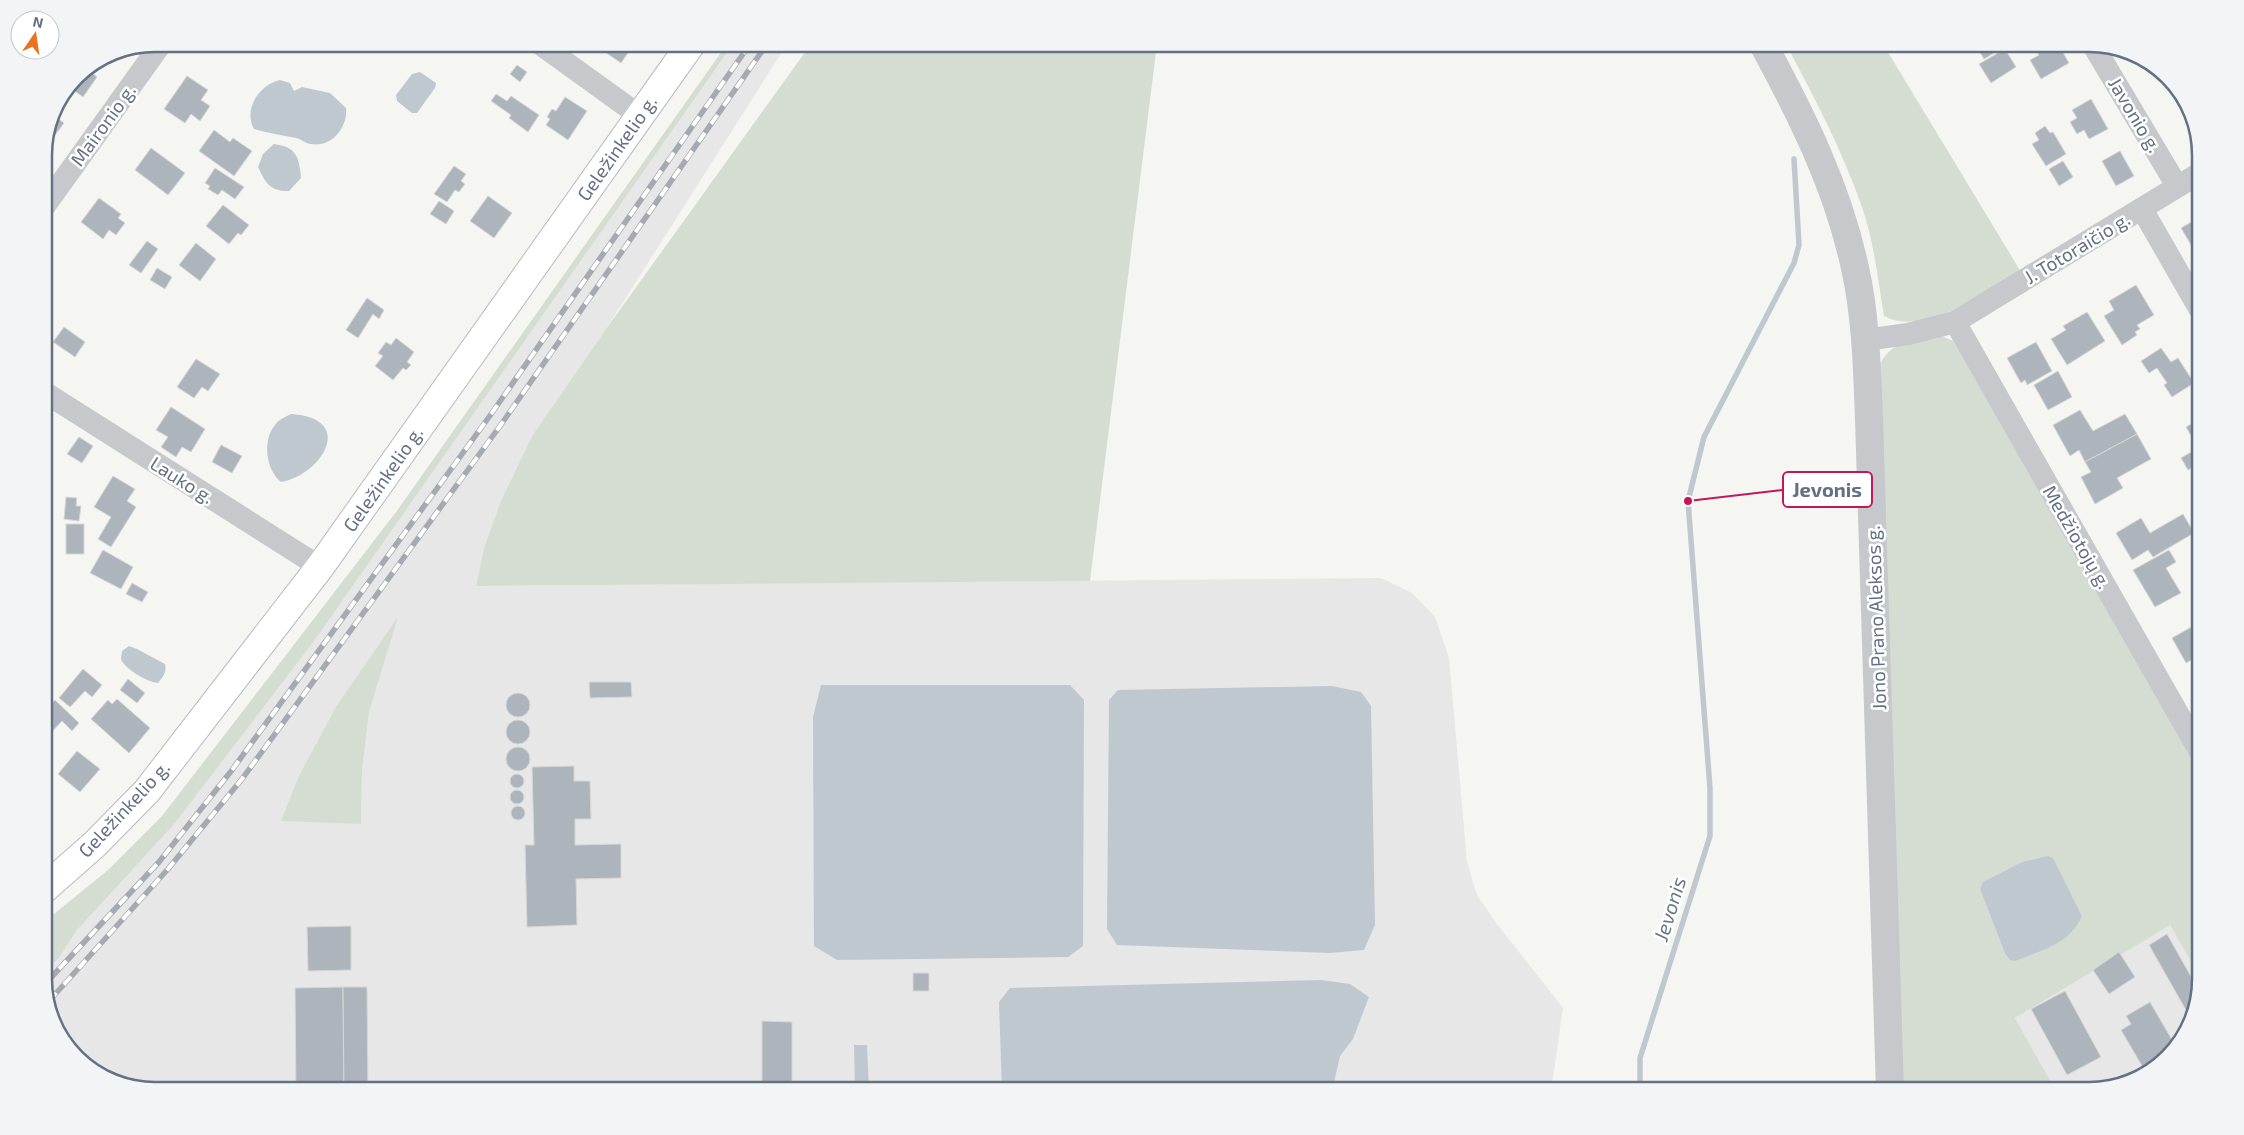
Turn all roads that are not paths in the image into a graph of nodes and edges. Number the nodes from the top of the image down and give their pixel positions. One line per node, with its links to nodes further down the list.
1 (1767, 52): 13 (street, Jono Prano Aleksos g.)
2 (155, 53): 9 (street, Maironio g.)
3 (552, 53): 6 (street)
4 (686, 53): 6 (main road, Geležinkelio g.)
5 (2099, 53): 8 (street, Javonio g.)
6 (640, 116): 15 (main road, Geležinkelio g.)
7 (2191, 178): 8 (street, J. Totoraičio g.)
8 (2177, 186): 10 (street, J. Totoraičio g.)
9 (53, 195)
10 (2142, 209): 11 (street); 12 (street, J. Totoraičio g.)
11 (2191, 295)
12 (1955, 322): 13 (street, J. Totoraičio g.); 16 (street, Medžiotojų g.)
13 (1865, 340): 18 (street, Jono Prano Aleksos g.)
14 (53, 398): 15 (street, Lauko g.)
15 (320, 567): 17 (main road, Geležinkelio g.)
16 (2192, 737)
17 (53, 881)
18 (1890, 1082)

